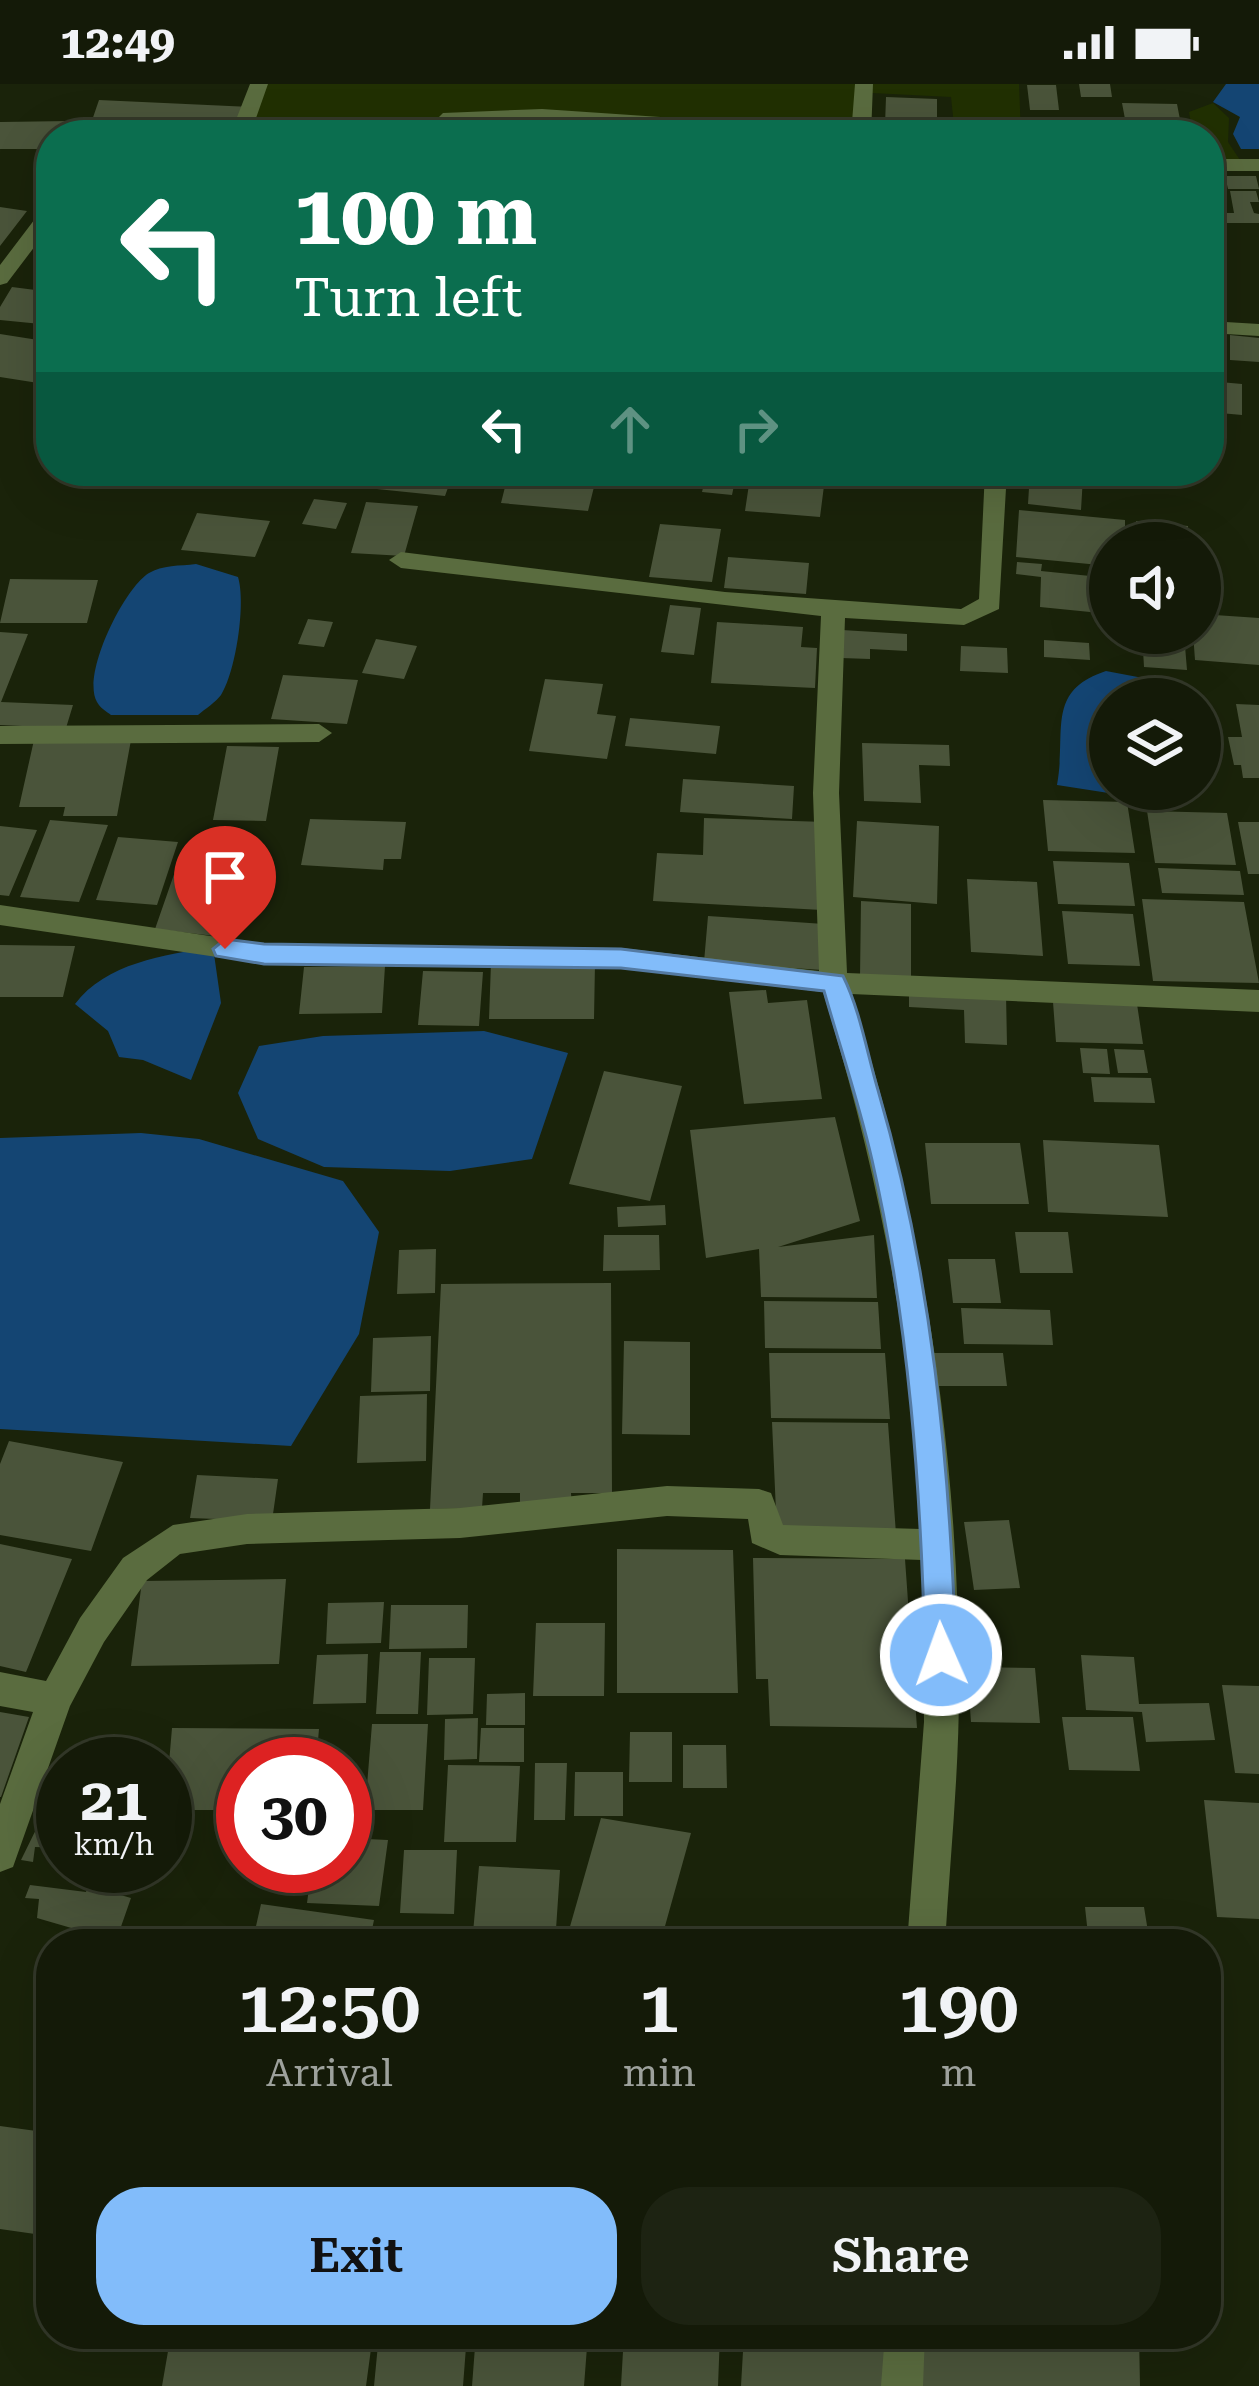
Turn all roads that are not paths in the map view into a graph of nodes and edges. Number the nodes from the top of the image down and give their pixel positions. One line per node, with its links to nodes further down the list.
1 (260, 84): 3 (street)
2 (864, 84): 6 (street)
3 (246, 120)
4 (442, 120): 5 (street)
5 (695, 120)
6 (862, 120)
7 (1224, 165): 8 (street)
8 (1259, 165)
9 (36, 231): 10 (street)
10 (0, 278)
11 (1224, 328): 12 (street)
12 (1259, 330)
13 (996, 486): 15 (street)
14 (401, 560): 15 (street)
15 (834, 609): 19 (street)
16 (319, 733): 17 (street)
17 (0, 735)
18 (0, 915): 19 (street)
19 (834, 982): 20 (street); 21 (street)
20 (1259, 1001)
21 (938, 1545): 23 (street); 25 (street)
22 (0, 1689): 23 (street)
23 (55, 1699): 24 (street)
24 (0, 1855)
25 (927, 1929)
26 (904, 2349): 27 (street)
27 (902, 2386)

